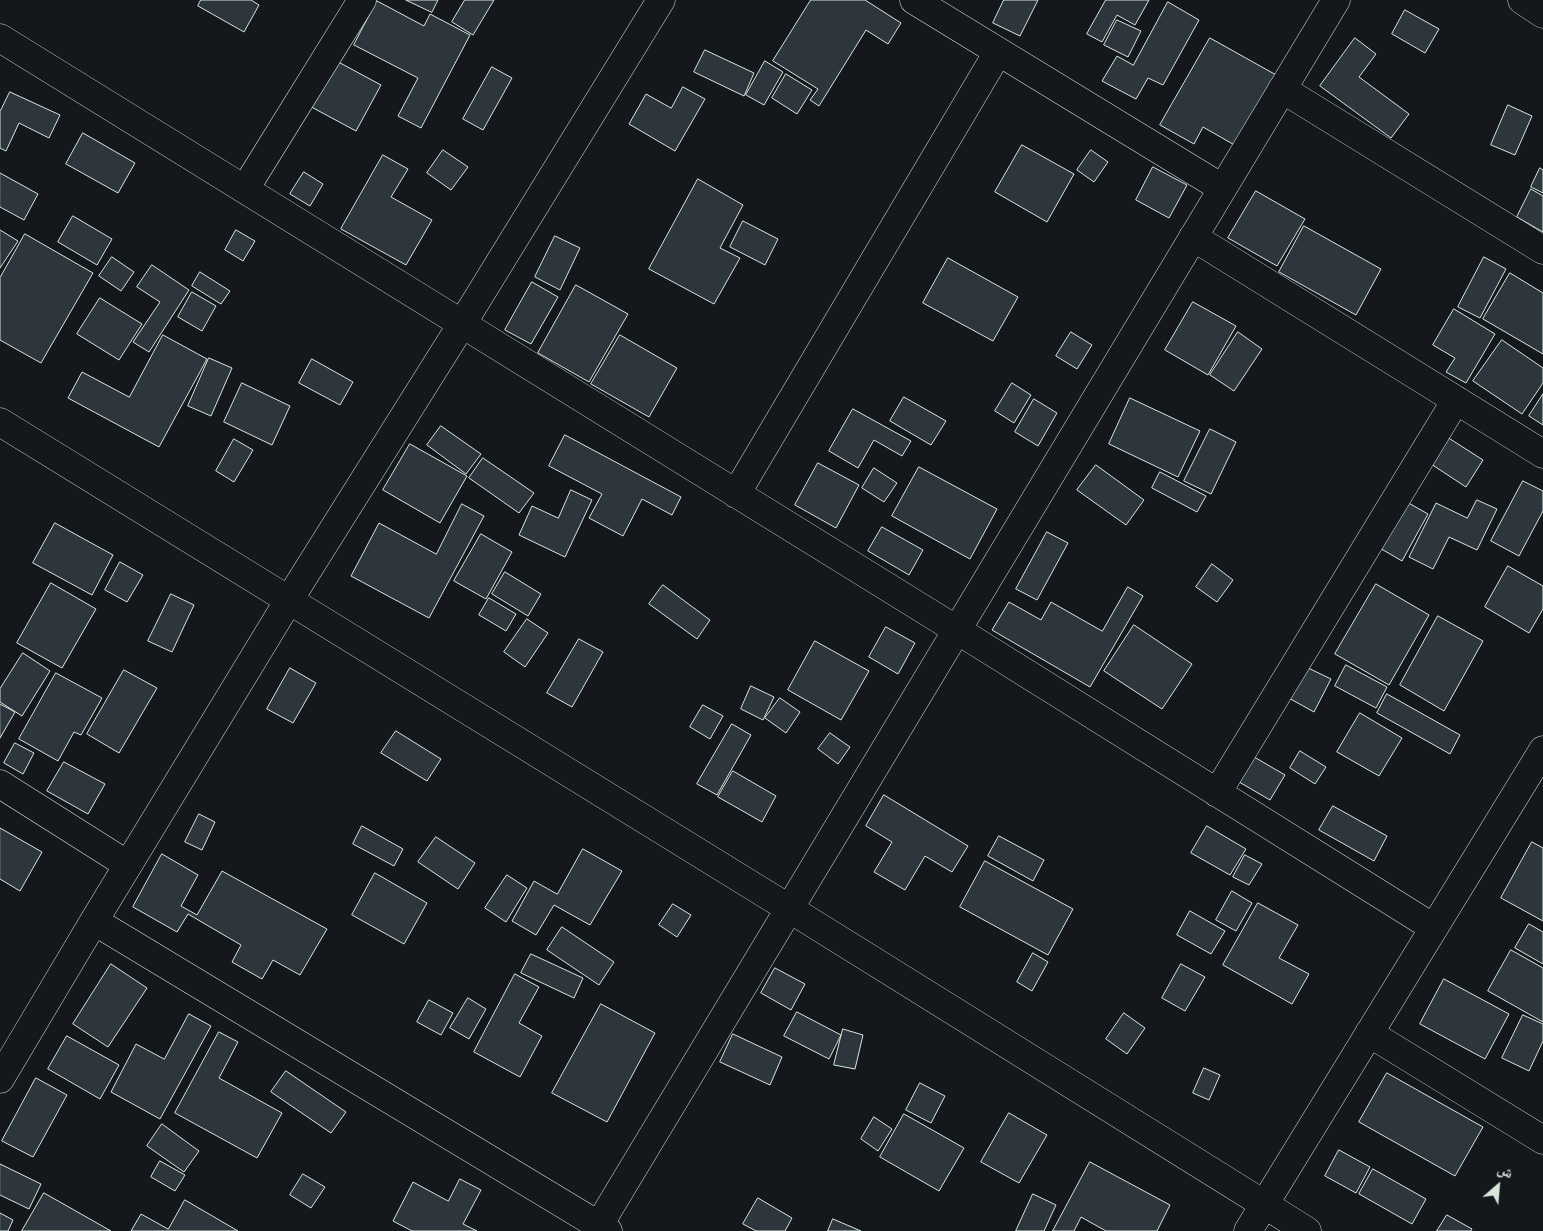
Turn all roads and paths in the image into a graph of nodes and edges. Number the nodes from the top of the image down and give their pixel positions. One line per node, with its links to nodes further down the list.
1 (362, 0): 11 (street)
2 (661, 0): 14 (street)
3 (914, 0): 8 (street)
4 (1336, 0): 9 (street)
5 (1522, 0): 6 (street)
6 (1543, 14)
7 (0, 38): 11 (street)
8 (998, 52): 10 (street); 18 (street)
9 (1282, 89): 10 (street); 13 (street)
10 (1222, 188): 12 (street)
11 (245, 189): 14 (street)
12 (1193, 237): 15 (street); 20 (street)
13 (1543, 250)
14 (462, 324): 18 (street); 19 (street)
15 (1456, 400): 17 (street); 23 (street)
16 (0, 422): 19 (street)
17 (1543, 454)
18 (736, 494): 20 (street)
19 (289, 600): 24 (street); 25 (street)
20 (957, 630): 23 (street); 25 (street)
21 (1543, 750): 27 (street)
22 (0, 784): 24 (street)
23 (1217, 793): 27 (street)
24 (128, 865): 26 (street)
25 (790, 908): 31 (street); 32 (street)
26 (94, 921): 29 (street); 32 (street)
27 (1434, 928): 28 (street)
28 (1369, 1034): 30 (street); 31 (street)
29 (0, 1079)
30 (1543, 1140)
31 (1265, 1205): 33 (street); 34 (street)
32 (604, 1228)
33 (1248, 1231)
34 (1307, 1231)

